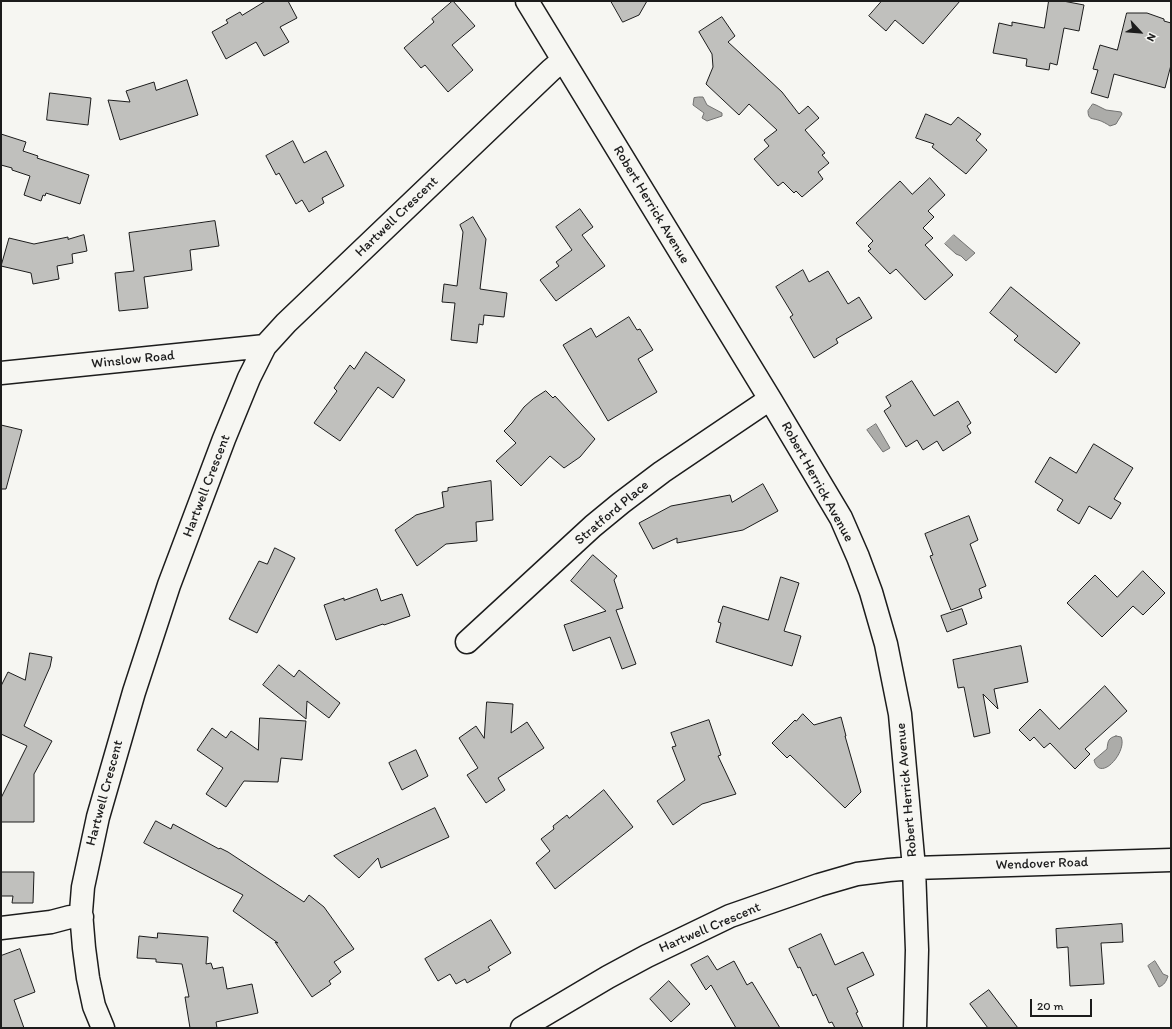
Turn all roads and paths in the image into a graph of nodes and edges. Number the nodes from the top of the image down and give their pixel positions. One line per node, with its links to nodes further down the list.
1 (527, 1): 2 (street, Robert Herrick Avenue)
2 (563, 60): 3 (street, Hartwell Crescent); 5 (street, Robert Herrick Avenue)
3 (265, 346): 4 (street, Winslow Road); 9 (street, Hartwell Crescent)
4 (1, 373)
5 (770, 399): 6 (street, Stratford Place); 8 (street, Robert Herrick Avenue)
6 (467, 642)
7 (1171, 860): 8 (street, Wendover Road)
8 (914, 868): 12 (street, Hartwell Crescent); 13 (street, Robert Herrick Avenue)
9 (82, 917): 10 (street); 11 (street, Hartwell Crescent)
10 (1, 928)
11 (103, 1028)
12 (522, 1028)
13 (915, 1028)

